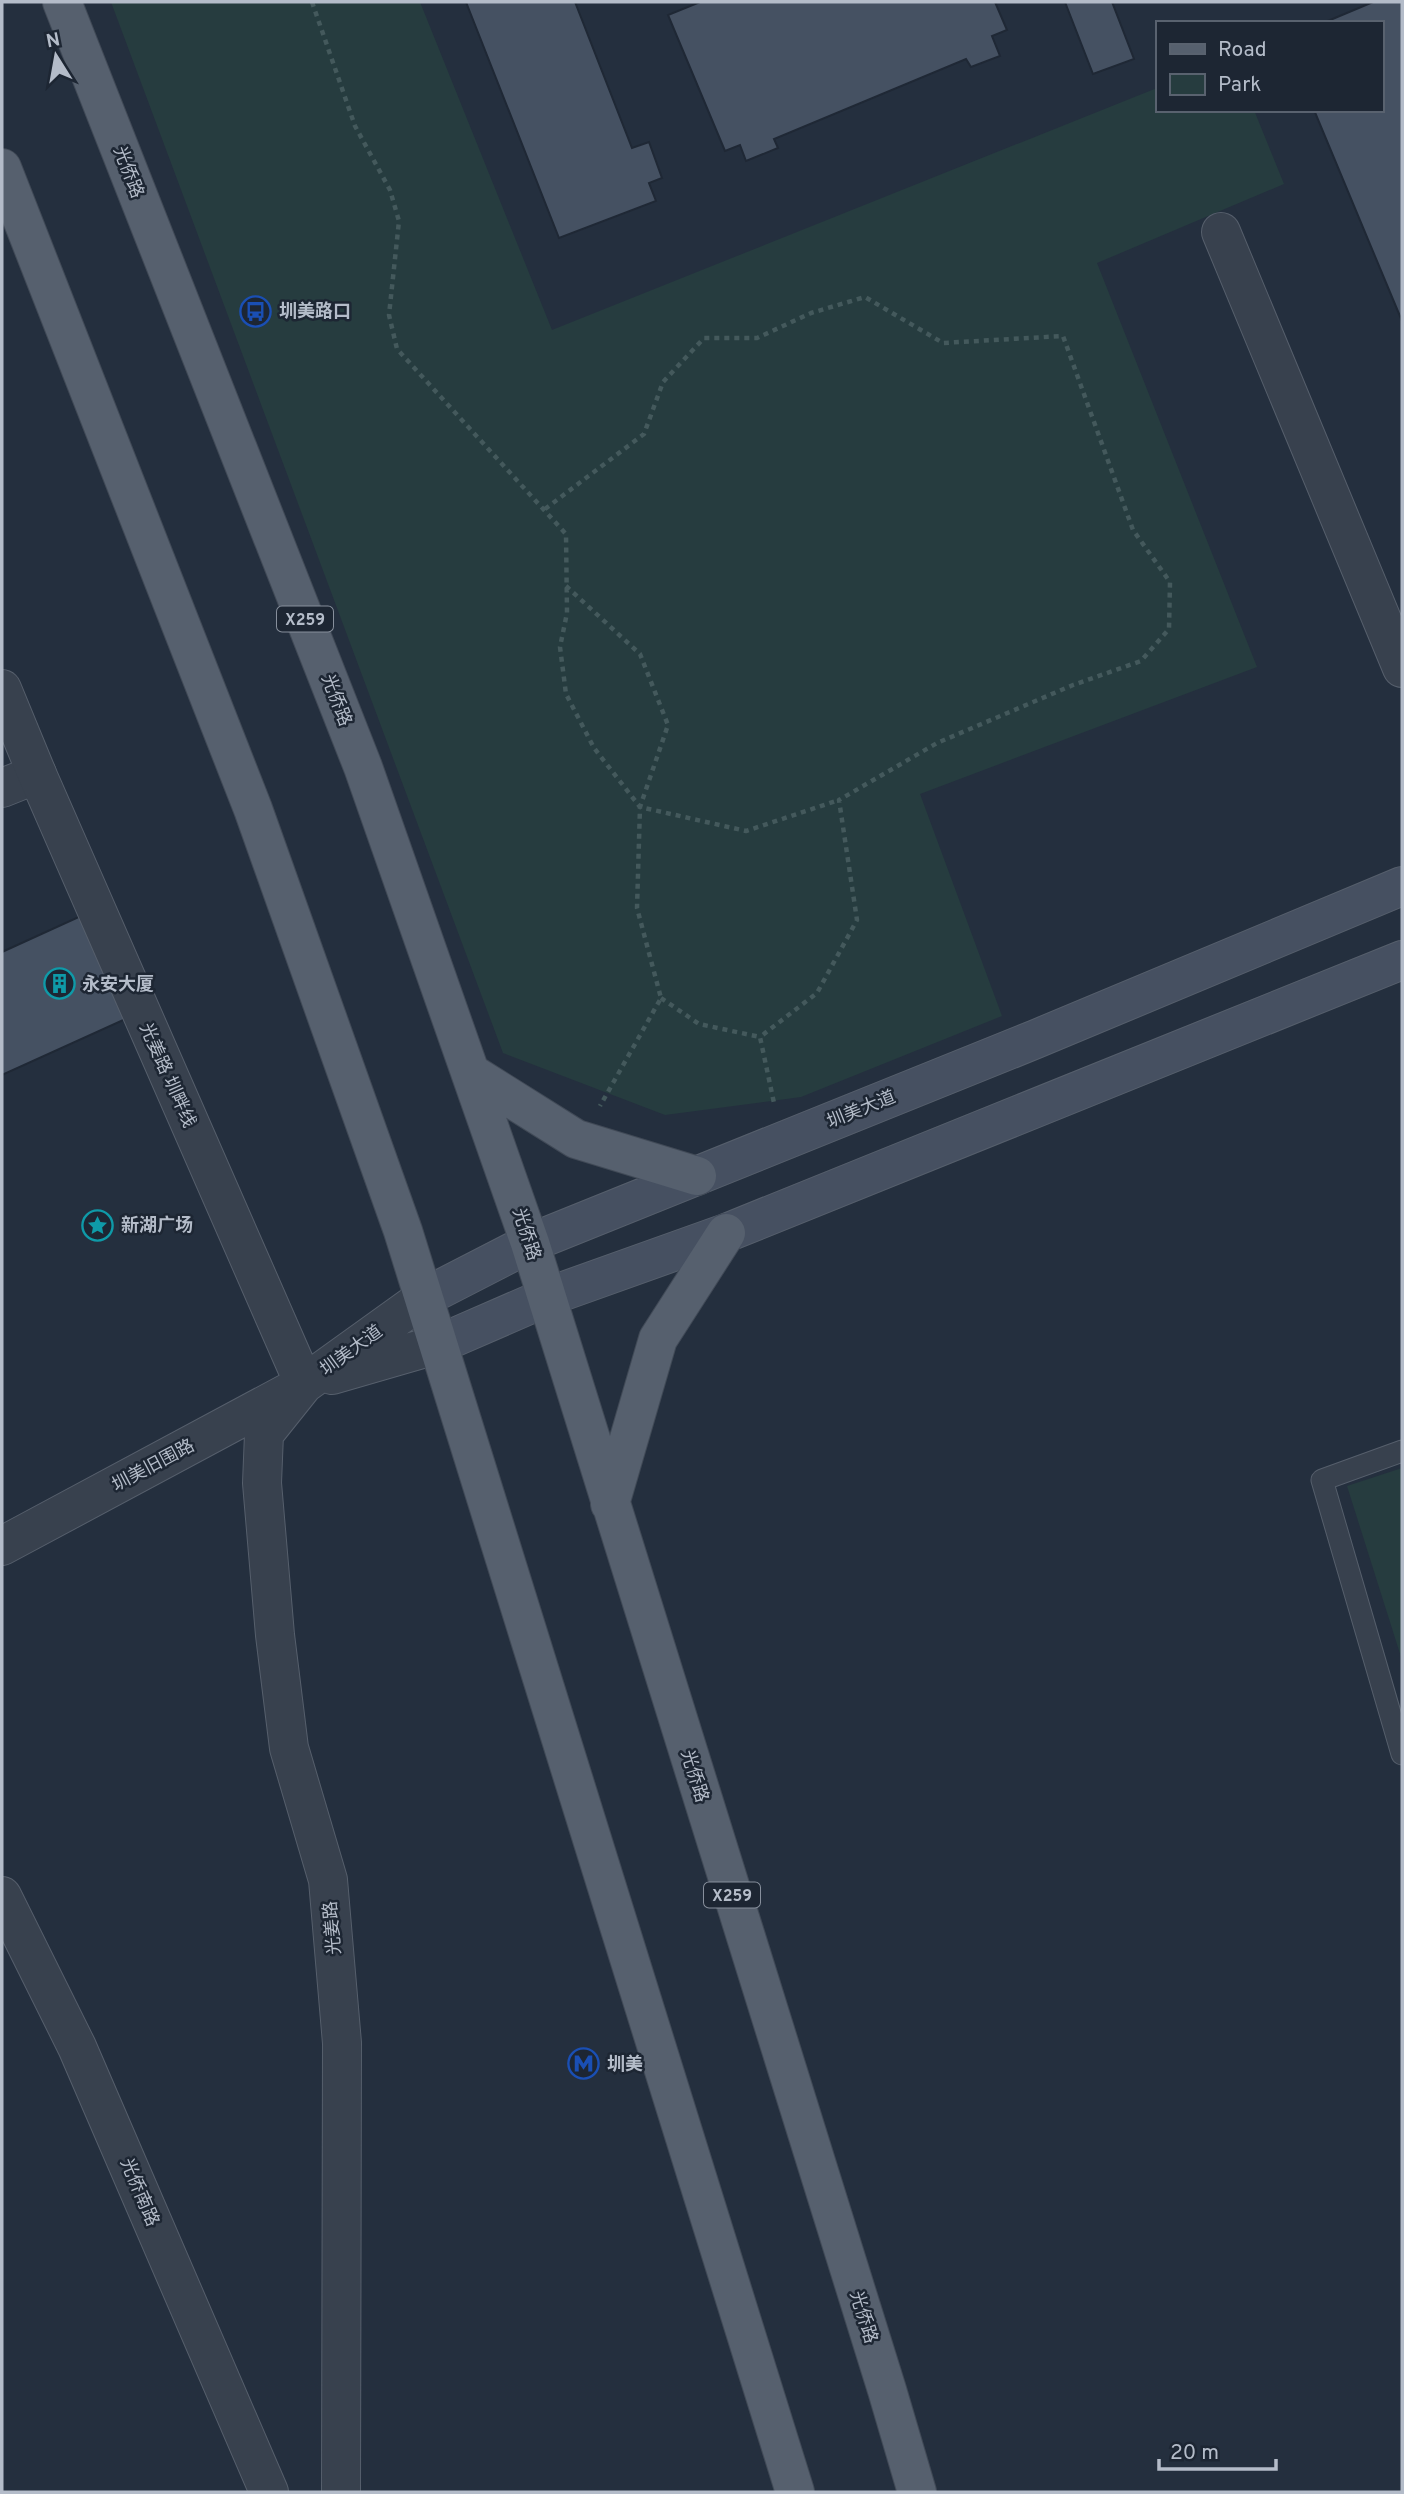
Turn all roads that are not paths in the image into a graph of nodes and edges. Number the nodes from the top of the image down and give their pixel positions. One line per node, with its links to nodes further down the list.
1 (62, 2): 10 (main road, 光侨路 / X259)
2 (2, 168): 14 (main road)
3 (1221, 232): 4 (street)
4 (1402, 668)
5 (2, 689): 6 (street, 光姜路 圳畔线)
6 (37, 774): 7 (street); 17 (street, 光姜路 圳畔线)
7 (2, 788)
8 (1402, 886): 11 (main road, 圳美大道)
9 (1402, 960): 12 (main road, 圳美大道)
10 (471, 1073): 11 (main road); 13 (main road, 光侨路 / X259)
11 (697, 1176): 13 (main road, 圳美大道)
12 (726, 1233): 15 (main road, 圳美大道); 19 (main road)
13 (530, 1243): 14 (main road, 圳美大道); 15 (main road, 光侨路 / X259)
14 (425, 1297): 16 (main road); 17 (street, 圳美大道)
15 (547, 1297): 16 (main road, 圳美大道); 19 (main road, 光侨路 / X259)
16 (439, 1344): 17 (street, 圳美大道); 25 (main road)
17 (304, 1384): 20 (street, 圳美旧围路); 24 (street, 光姜路)
18 (1402, 1451): 21 (lane)
19 (610, 1504): 26 (main road, 光侨路 / X259)
20 (2, 1546)
21 (1402, 1754)
22 (2, 1896): 23 (street, 光侨南路)
23 (269, 2492)
24 (341, 2492)
25 (795, 2492)
26 (917, 2492)

